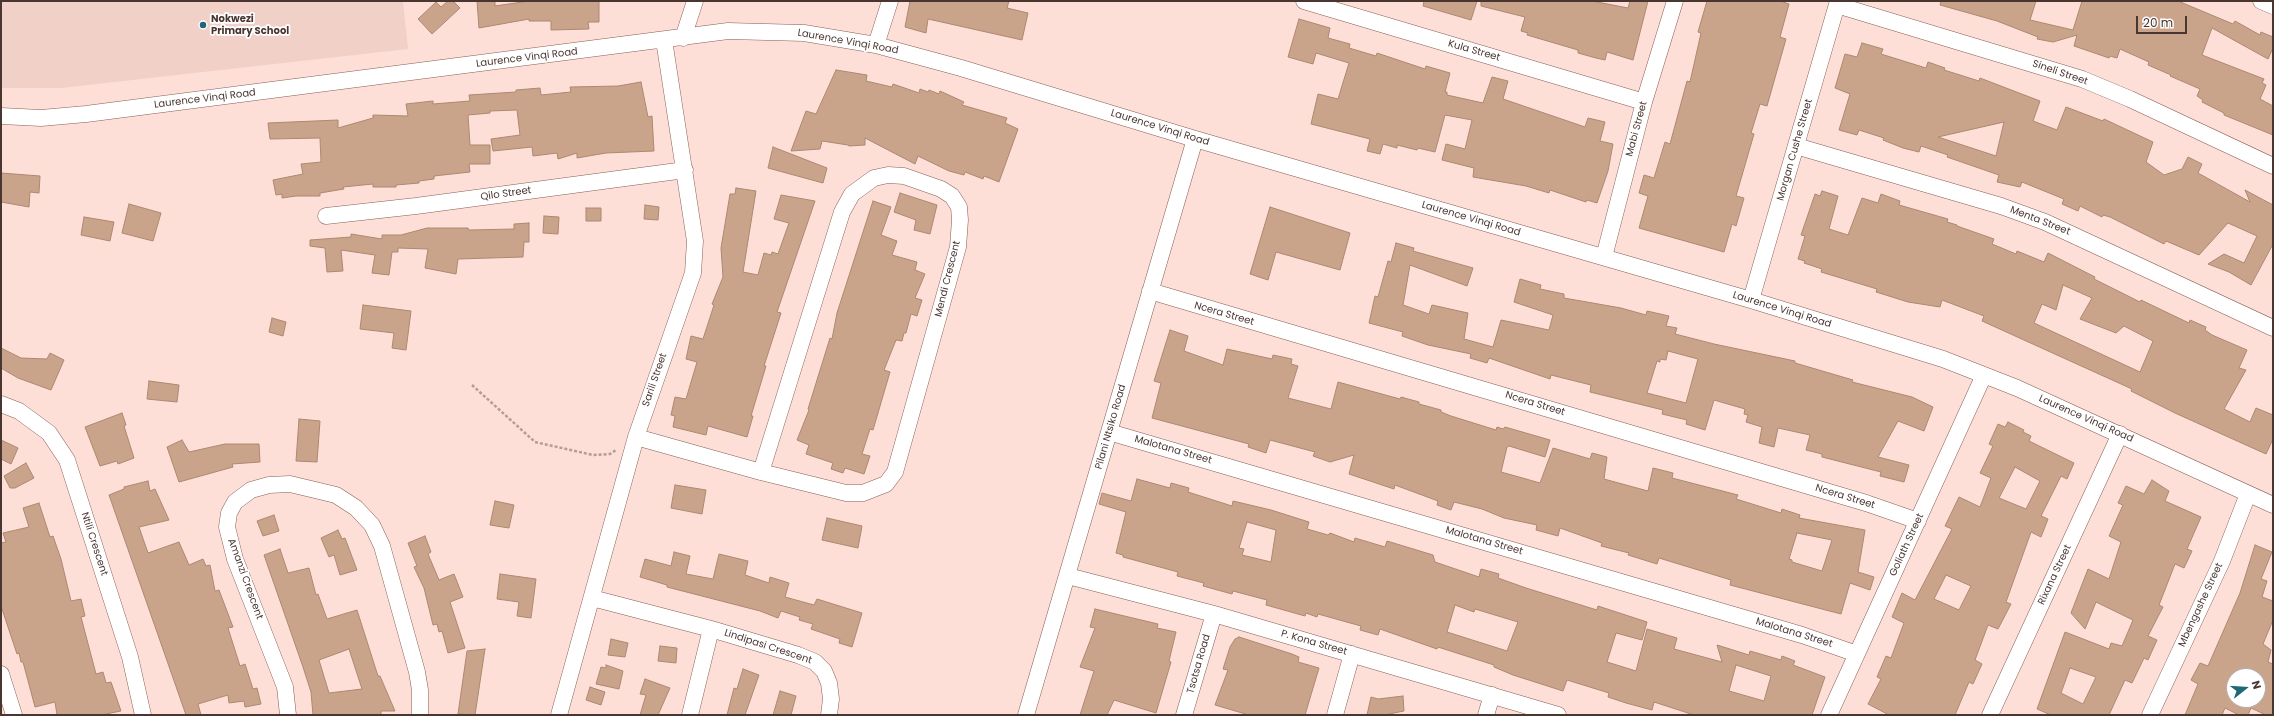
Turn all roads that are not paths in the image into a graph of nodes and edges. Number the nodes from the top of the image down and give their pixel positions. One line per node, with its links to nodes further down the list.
1 (695, 1): 8 (street)
2 (890, 1): 10 (street)
3 (1304, 1): 11 (street, Kula Street)
4 (1675, 1): 11 (street, Mabi Street)
5 (2261, 1): 7 (street)
6 (1838, 3): 14 (street, Morgan Cushe Street); 15 (street, Sineli Street)
7 (2273, 6)
8 (683, 38): 9 (street, Laurence Vinqi Road); 10 (street, Laurence Vinqi Road)
9 (664, 40): 12 (street, Laurence Vinqi Road); 16 (street, Sarili Street)
10 (876, 45): 13 (street, Laurence Vinqi Road)
11 (1644, 102): 18 (street, Mabi Street)
12 (1, 116)
13 (1195, 139): 18 (street, Laurence Vinqi Road); 19 (street, Pilani Ntsiko Road)
14 (1796, 146): 20 (street, Morgan Cushe Street); 21 (street, Menta Street)
15 (2273, 166)
16 (685, 170): 17 (street, Qilo Street); 26 (street, Sarili Street)
17 (326, 216)
18 (1604, 257): 20 (street, Laurence Vinqi Road)
19 (1150, 291): 24 (street, Pilani Ntsiko Road); 30 (street, Ncera Street)
20 (1750, 300): 22 (street, Laurence Vinqi Road)
21 (2273, 328)
22 (1984, 375): 25 (street, Laurence Vinqi Road); 30 (street, Goliath Street)
23 (1, 404): 40 (street, Ntili Crescent)
24 (1109, 432): 31 (street, Pilani Ntsiko Road); 36 (street, Malotana Street)
25 (2120, 434): 28 (street, Laurence Vinqi Road); 52 (street, Rixana Street)
26 (636, 437): 27 (street, Mendi Crescent); 32 (street, Sarili Street)
27 (761, 472): 27 (street, Mendi Crescent)
28 (2248, 494): 29 (street, Laurence Vinqi Road); 53 (street, Mbengashe Street)
29 (2273, 505)
30 (1918, 520): 36 (street, Goliath Street)
31 (1068, 576): 33 (street, P. Kona Street); 46 (street, Pilani Ntsiko Road)
32 (592, 598): 34 (street, Lindipasi Crescent); 43 (street, Sarili Street)
33 (1214, 614): 35 (street, P. Kona Street); 47 (street, Tsotsa Road)
34 (711, 629): 44 (street, Lindipasi Crescent); 45 (street, Lindipasi Crescent)
35 (1352, 654): 38 (street, P. Kona Street); 48 (street)
36 (1857, 654): 51 (street, Goliath Street)
37 (1, 674): 39 (street)
38 (1492, 695): 49 (street); 50 (street, P. Kona Street)
39 (14, 715)
40 (144, 715)
41 (288, 715): 42 (street, Amanzi Crescent)
42 (420, 715)
43 (559, 715)
44 (690, 715)
45 (829, 715)
46 (1026, 715)
47 (1184, 715)
48 (1335, 715)
49 (1486, 715)
50 (1558, 715)
51 (1829, 715)
52 (1990, 715)
53 (2150, 715)

